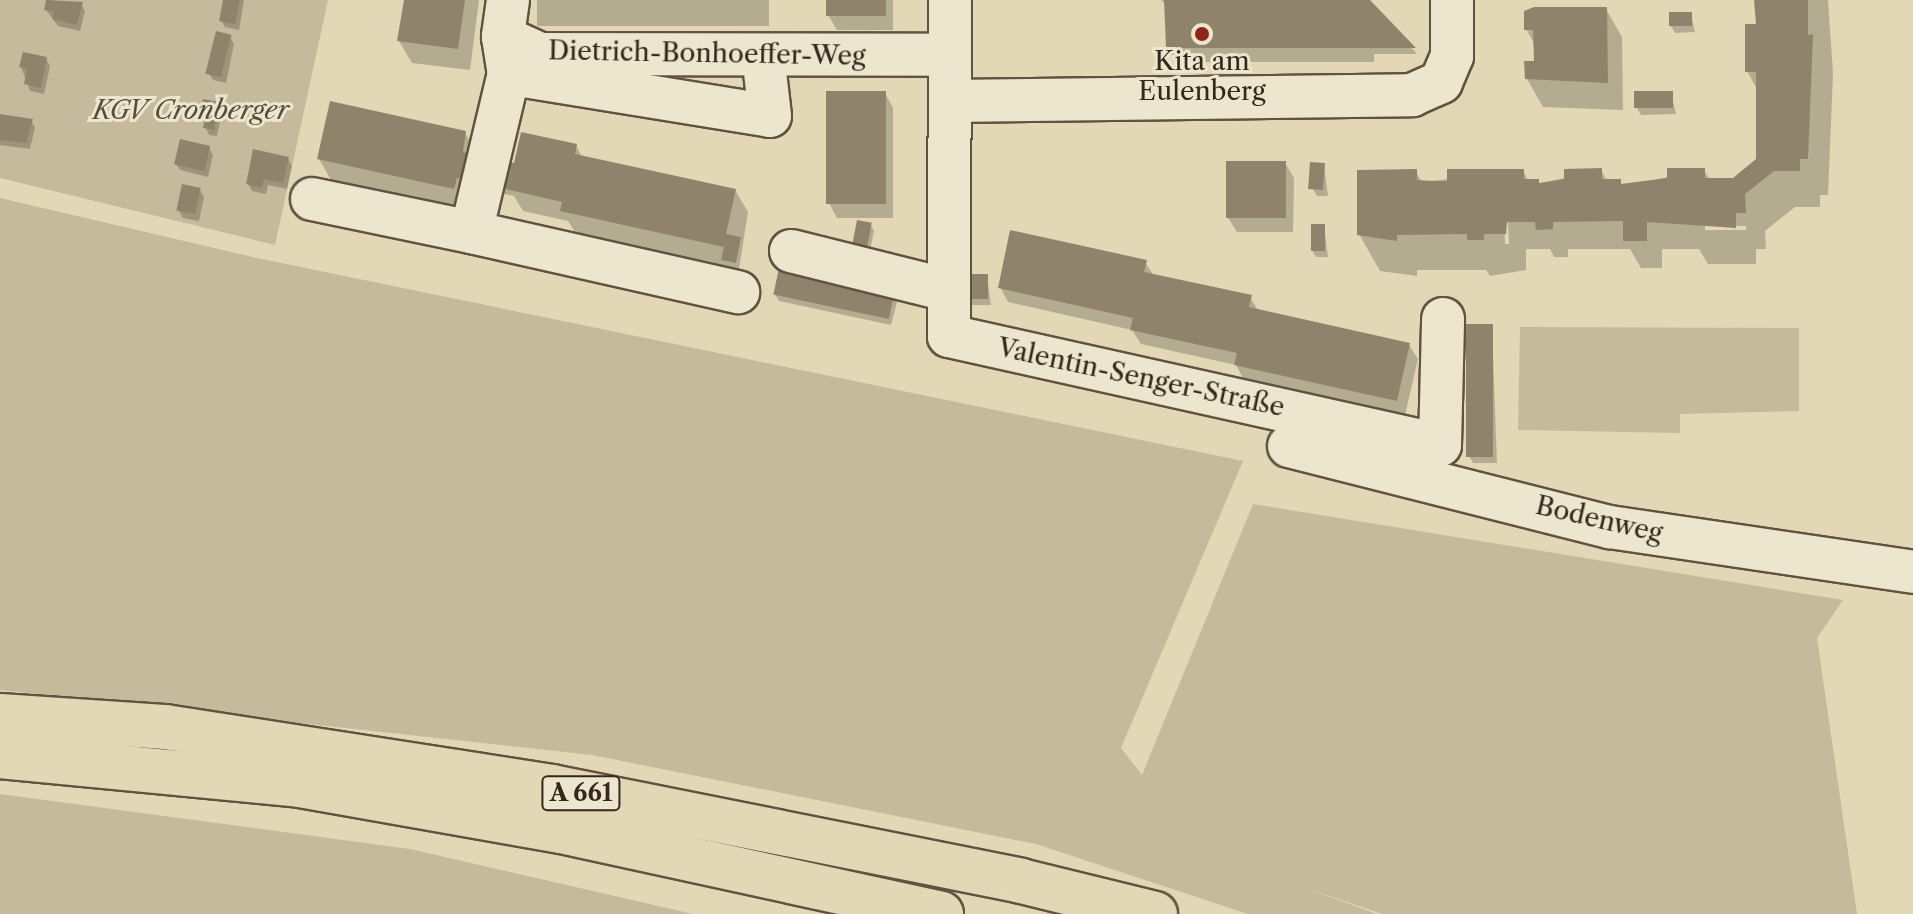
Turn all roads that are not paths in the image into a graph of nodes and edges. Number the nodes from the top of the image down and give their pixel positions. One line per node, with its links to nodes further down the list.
1 (950, 0): 5 (street, Valentin-Senger-Straße)
2 (1452, 0): 6 (street)
3 (507, 37): 4 (street, Dietrich-Bonhoeffer-Weg); 4 (street); 8 (street)
4 (763, 55): 5 (street, Dietrich-Bonhoeffer-Weg)
5 (950, 55): 6 (street, Valentin-Senger-Straße)
6 (950, 101): 10 (street, Valentin-Senger-Straße)
7 (312, 199): 8 (street)
8 (471, 232): 11 (street)
9 (791, 251): 10 (street)
10 (948, 290): 12 (street, Valentin-Senger-Straße)
11 (738, 292)
12 (1443, 319)
13 (1289, 446): 14 (street, Bodenweg)
14 (1913, 572)
15 (0, 716): 18 (highway, A 661)
16 (0, 756): 17 (highway, A 661)
17 (941, 914)
18 (1155, 914)

